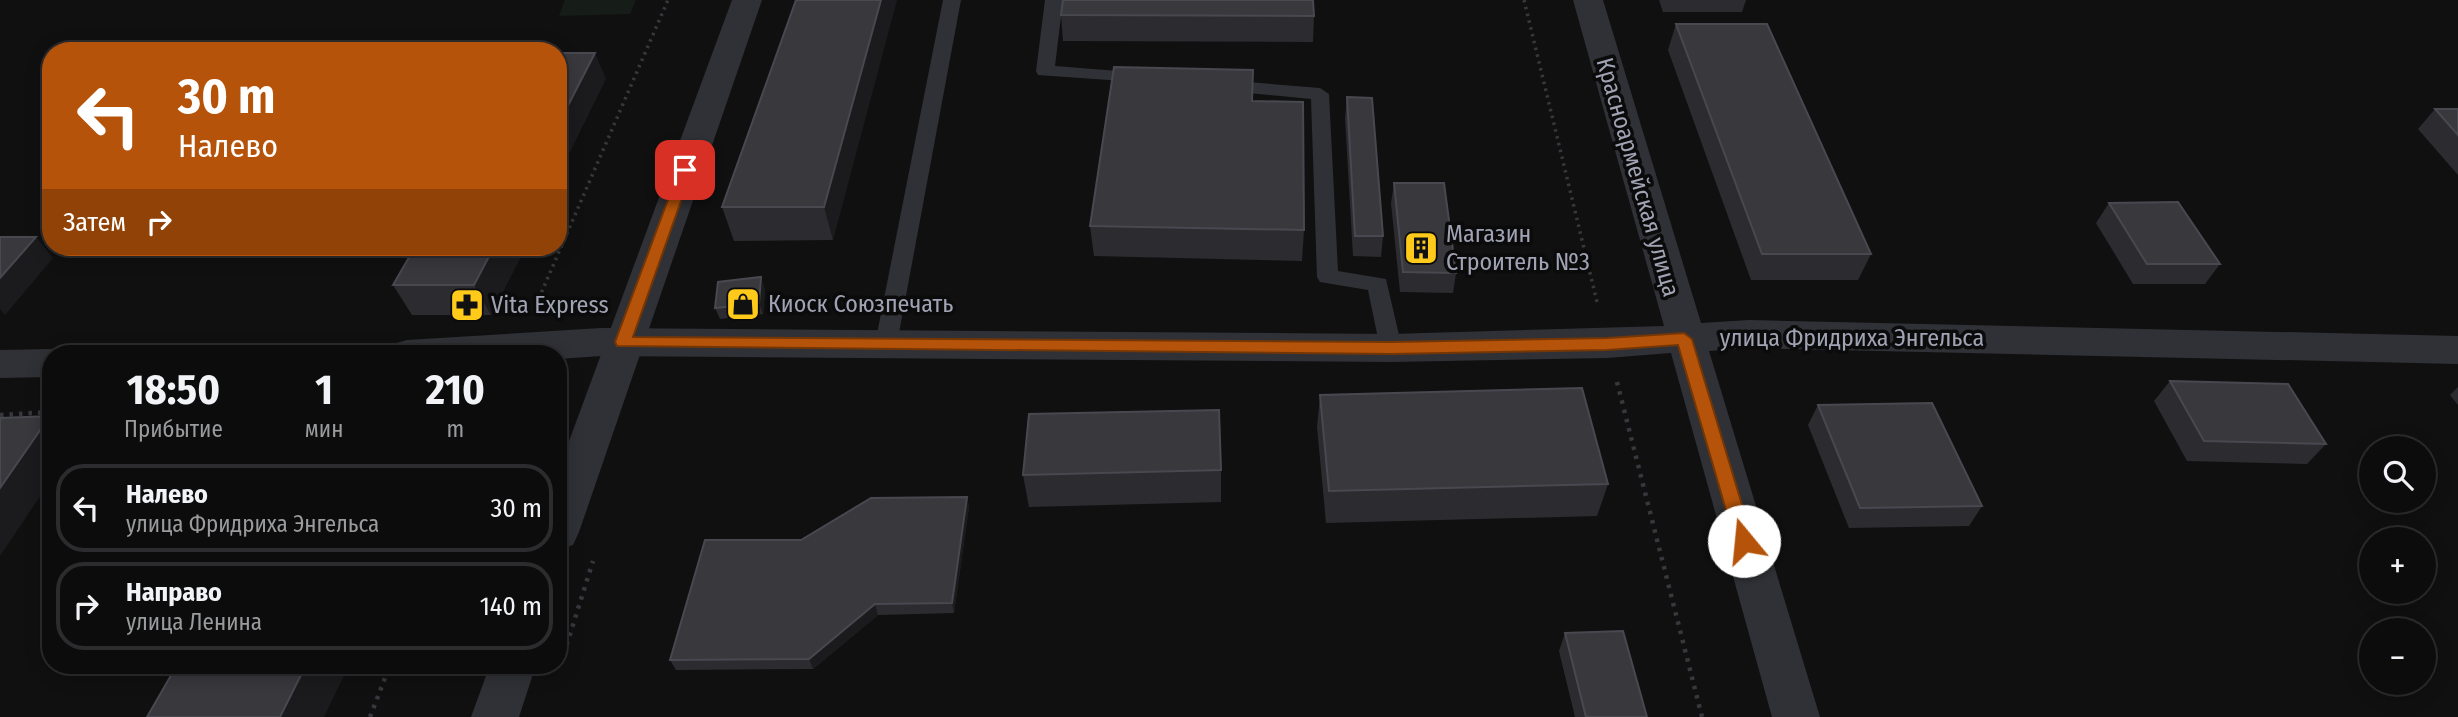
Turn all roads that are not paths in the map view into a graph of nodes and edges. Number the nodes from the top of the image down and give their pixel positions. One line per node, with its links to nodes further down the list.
1 (747, 0): 8 (street)
2 (952, 0): 9 (lane)
3 (1054, 0): 5 (lane)
4 (1588, 0): 7 (street, Красноармейская улица)
5 (1169, 81)
6 (1196, 84): 11 (lane)
7 (1684, 339): 11 (street, улица Фридриха Энгельса); 12 (street, улица Фридриха Энгельса); 18 (street, Красноармейская улица)
8 (623, 342): 9 (street, улица Фридриха Энгельса); 10 (street, улица Фридриха Энгельса); 15 (street)
9 (886, 344): 11 (street, улица Фридриха Энгельса)
10 (567, 345)
11 (1391, 348)
12 (2458, 350)
13 (42, 363): 14 (street)
14 (0, 364)
15 (567, 506)
16 (510, 674): 17 (street)
17 (495, 717)
18 (1796, 717)

